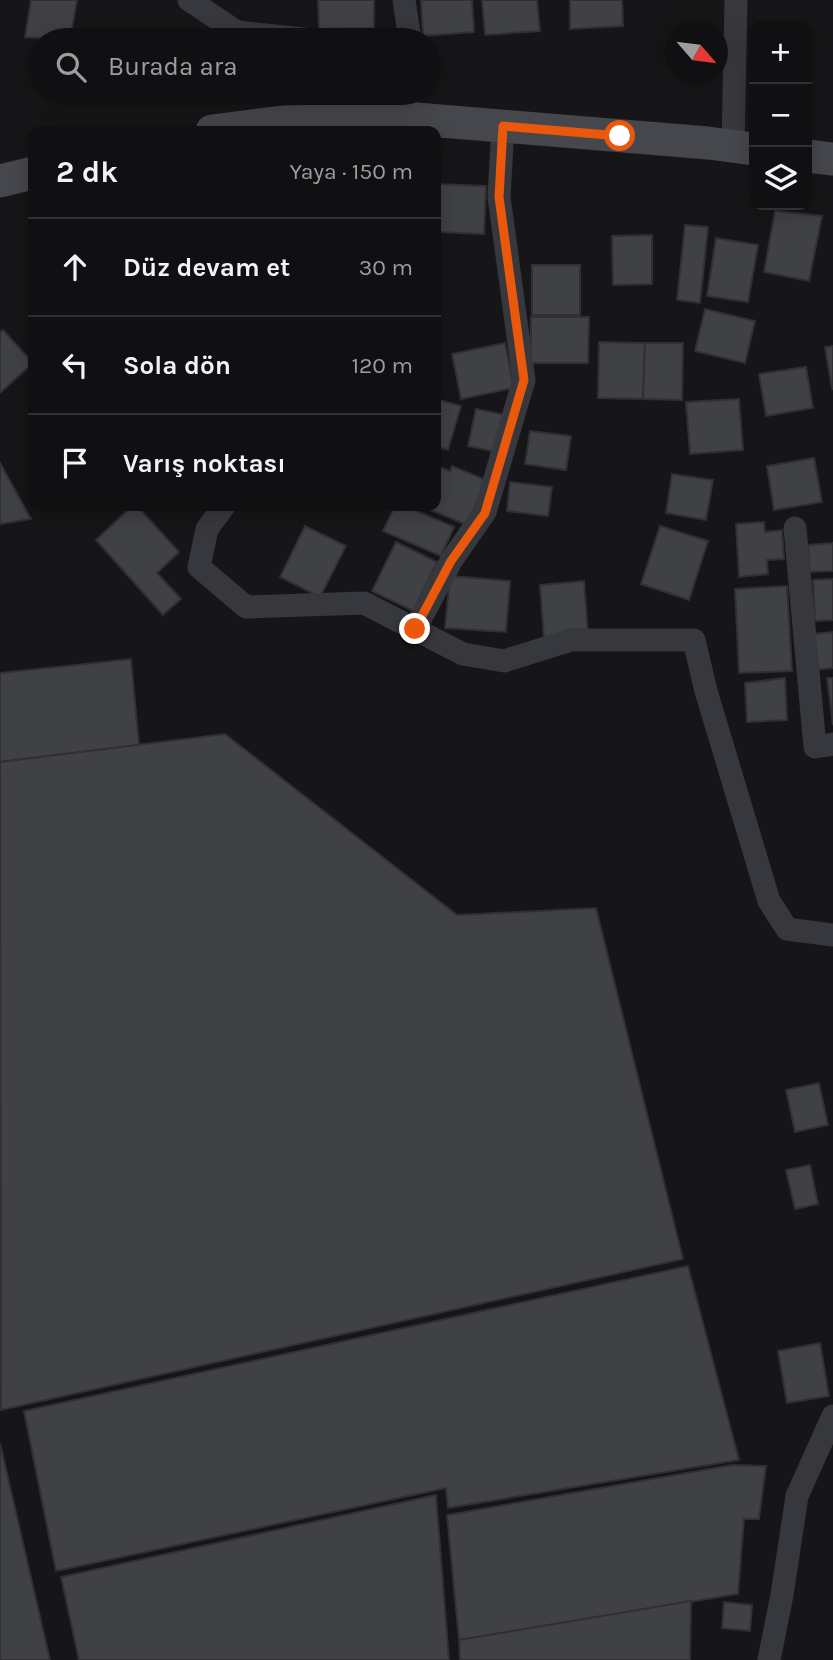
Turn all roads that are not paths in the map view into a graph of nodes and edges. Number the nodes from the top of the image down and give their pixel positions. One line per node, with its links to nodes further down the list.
1 (189, 0): 4 (street)
2 (404, 0): 5 (street)
3 (736, 0): 10 (street)
4 (231, 28)
5 (408, 28)
6 (390, 105): 8 (main road)
7 (425, 105): 9 (main road)
8 (283, 126)
9 (503, 126): 10 (main road); 17 (street)
10 (744, 148)
11 (812, 157): 12 (main road)
12 (833, 159)
13 (28, 174): 14 (main road)
14 (0, 181)
15 (220, 511): 17 (street)
16 (795, 528): 18 (street)
17 (415, 629): 19 (street)
18 (833, 744)
19 (833, 935)
20 (833, 1416): 21 (street)
21 (769, 1660)

